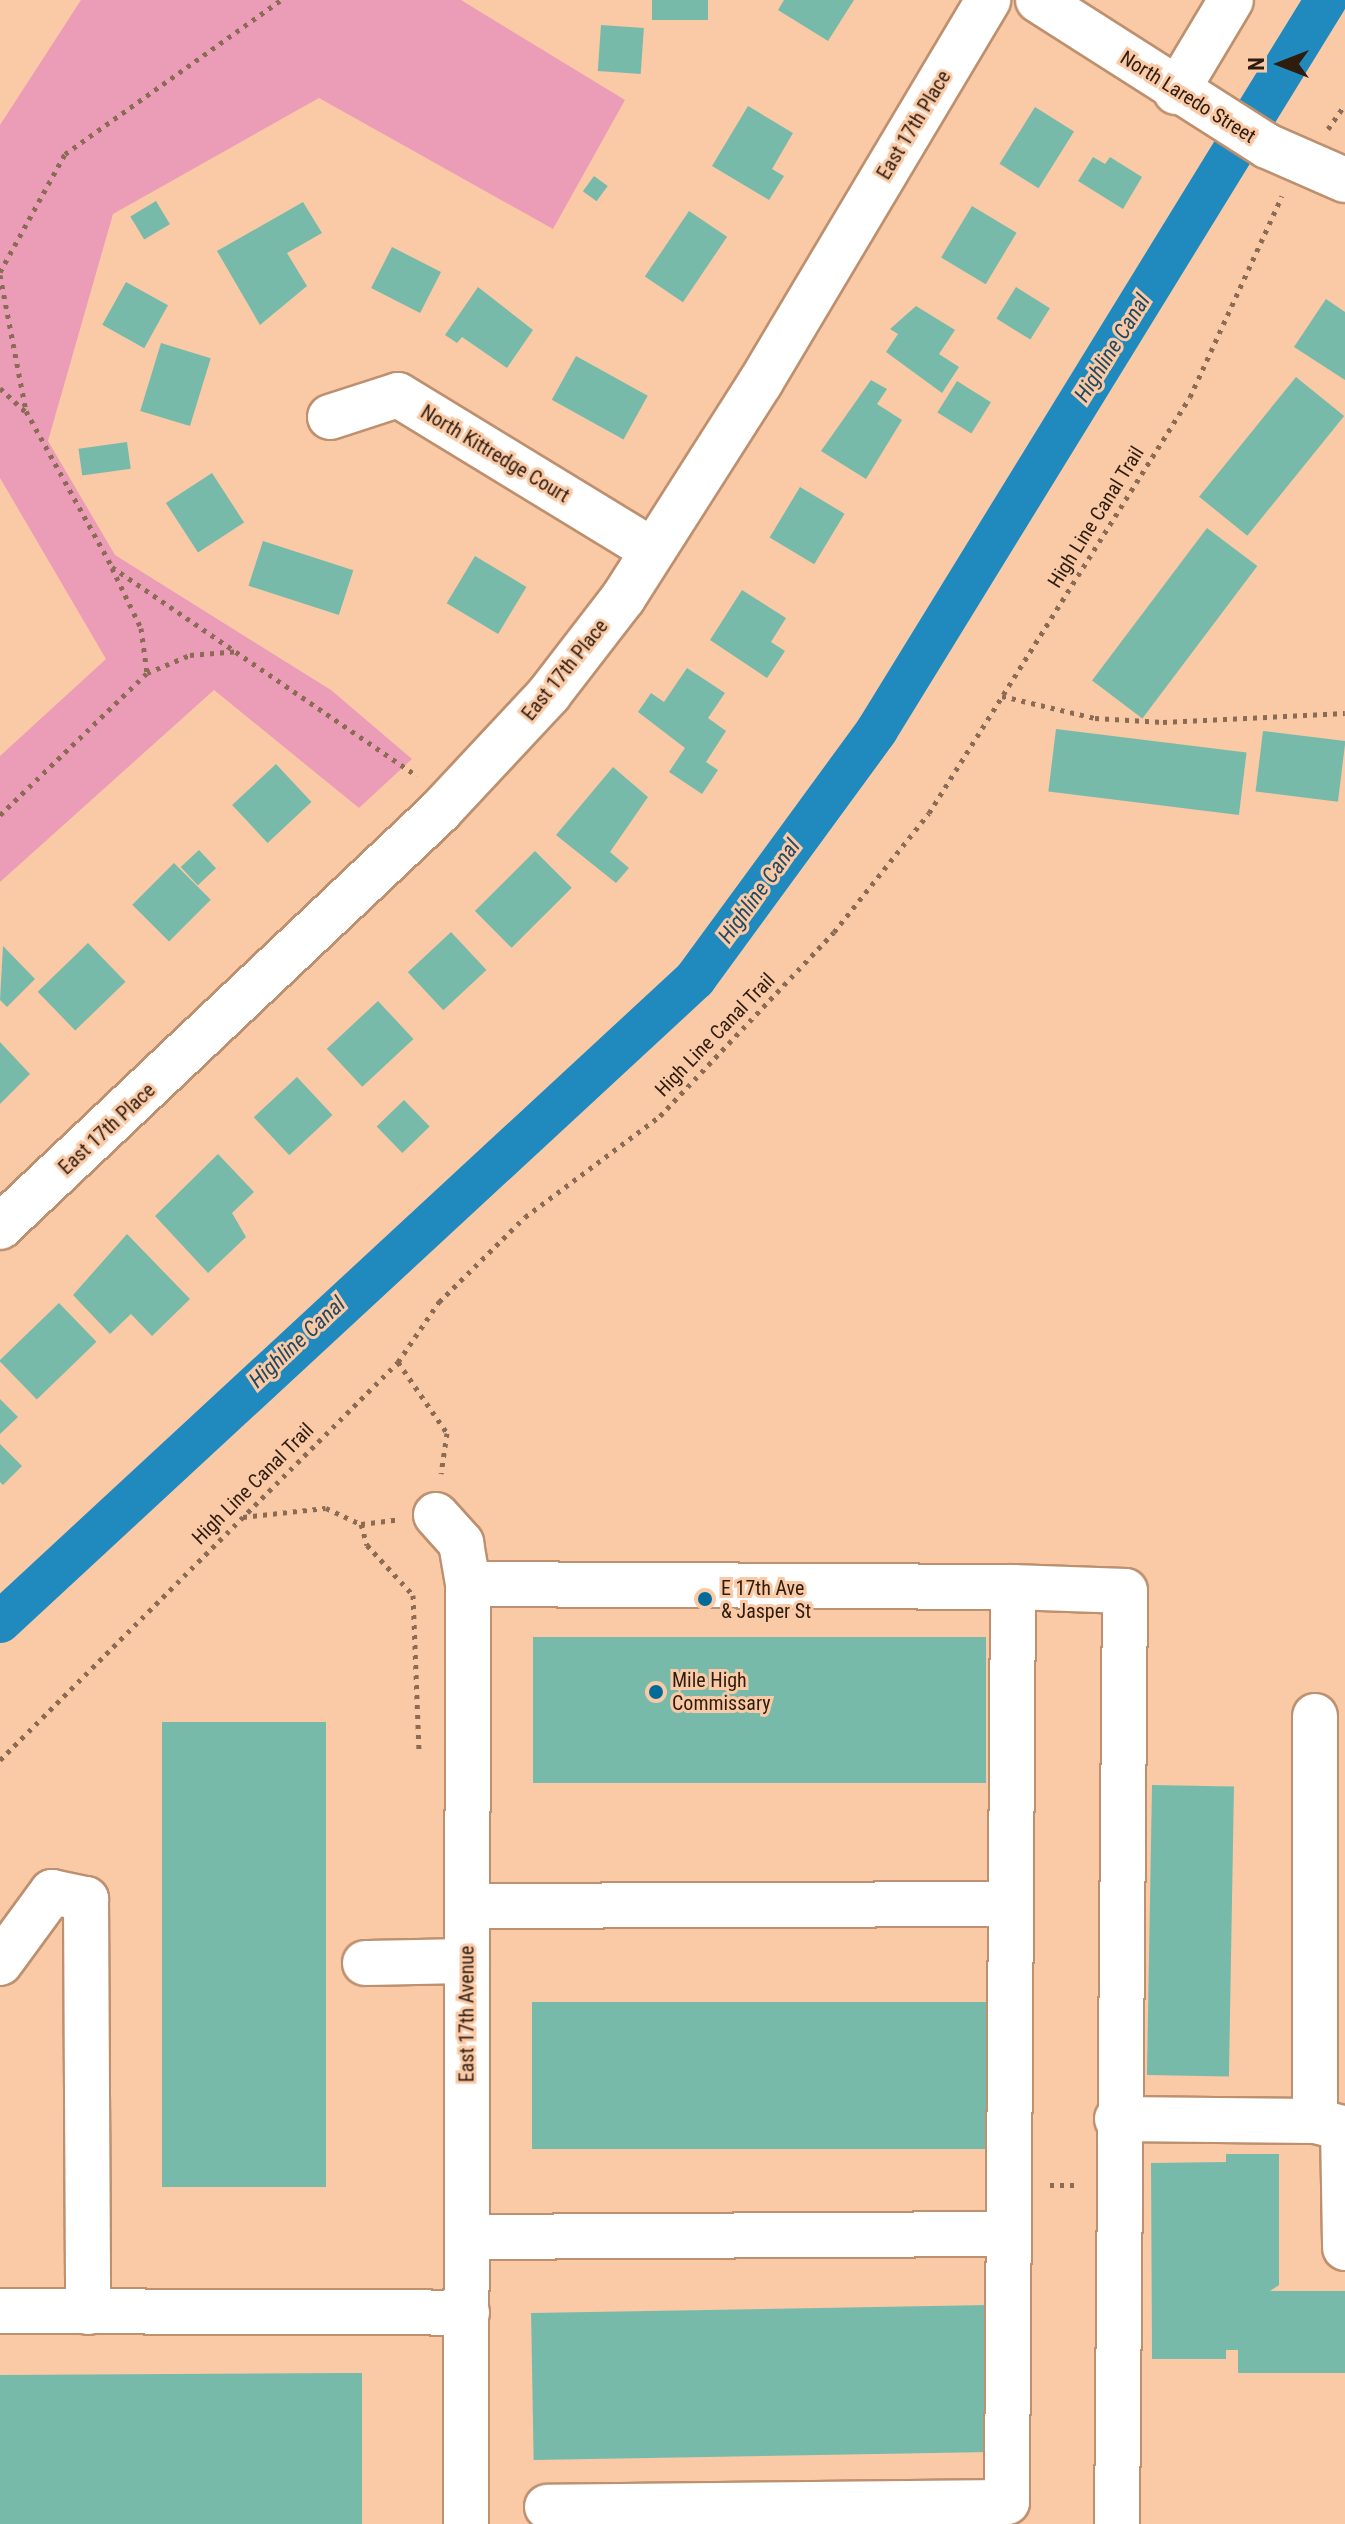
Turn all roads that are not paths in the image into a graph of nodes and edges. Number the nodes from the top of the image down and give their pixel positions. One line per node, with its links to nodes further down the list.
1 (988, 0): 7 (street, East 17th Place)
2 (1038, 0): 4 (street, North Laredo Street)
3 (1231, 0): 4 (street)
4 (1176, 92): 5 (street, North Laredo Street)
5 (1345, 180)
6 (330, 417): 7 (street, North Kittredge Court)
7 (652, 550): 8 (street, East 17th Place)
8 (0, 1227)
9 (436, 1515): 10 (street, East 17th Avenue)
10 (468, 1584): 11 (street); 14 (street, East 17th Avenue)
11 (1013, 1587): 13 (street); 18 (street)
12 (1315, 1716): 19 (street)
13 (1011, 1904): 14 (street); 20 (street)
14 (467, 1906): 15 (street, East 17th Avenue)
15 (467, 1961): 17 (street); 21 (street, East 17th Avenue)
16 (0, 1963): 24 (street)
17 (365, 1963)
18 (1117, 2119): 19 (street); 29 (street)
19 (1315, 2121): 22 (street)
20 (1009, 2234): 21 (street); 27 (street)
21 (467, 2237): 25 (street, East 17th Avenue)
22 (1345, 2248)
23 (0, 2311): 24 (street)
24 (88, 2312): 25 (street)
25 (467, 2313): 28 (street, East 17th Avenue)
26 (547, 2507): 27 (street)
27 (761, 2515)
28 (466, 2524)
29 (1117, 2524)

